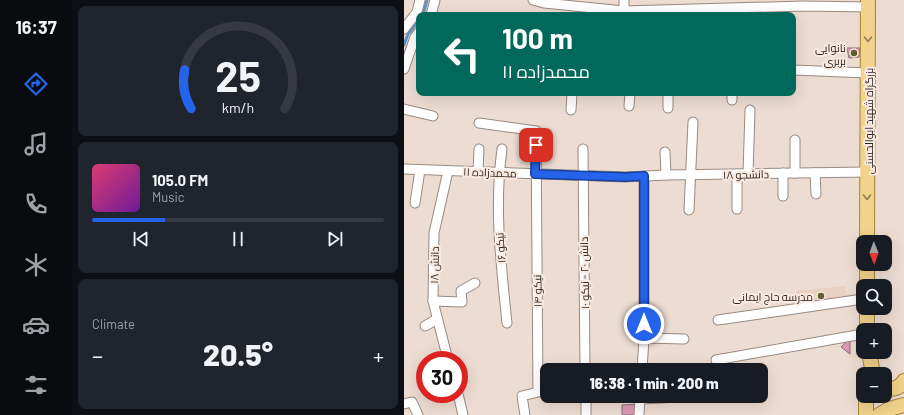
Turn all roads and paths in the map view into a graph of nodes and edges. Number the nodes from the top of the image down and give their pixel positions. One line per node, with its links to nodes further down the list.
1 (420, 0): 9 (street)
2 (435, 0): 10 (street)
3 (533, 0): 8 (street)
4 (624, 0): 8 (street)
5 (804, 3): 6 (street); 7 (street)
6 (868, 3): 17 (main road, بزرگراه شهید ابوالحسنی, one-way to 17)
7 (710, 4): 8 (street)
8 (624, 11)
9 (417, 12)
10 (433, 12)
11 (416, 13): 12 (street)
12 (404, 29)
13 (416, 36): 14 (street)
14 (415, 49): 15 (street)
15 (404, 69)
16 (796, 70): 17 (street)
17 (868, 73): 39 (main road, بزرگراه شهید ابوالحسنی)
18 (572, 96): 24 (street)
19 (630, 96): 21 (street)
20 (668, 96): 22 (street)
21 (629, 106)
22 (668, 108)
23 (404, 109): 26 (street)
24 (571, 110)
25 (750, 110): 45 (street)
26 (432, 116)
27 (693, 122): 47 (street)
28 (479, 123): 43 (street)
29 (795, 140): 41 (street)
30 (502, 149): 38 (street, نیکو ۱۶)
31 (583, 149): 48 (street, دانش ۲۰ - نیکو ۱۰)
32 (479, 150): 37 (street)
33 (665, 152): 46 (street)
34 (404, 169): 35 (street, محمدزاده ۱۱)
35 (420, 170): 36 (street, محمدزاده ۱۱); 53 (street)
36 (448, 170): 37 (street, محمدزاده ۱۱); 59 (street, دانش ۱۸)
37 (478, 172): 38 (street, محمدزاده ۱۱)
38 (499, 172): 43 (street, محمدزاده ۱۱); 62 (street, نیکو ۱۶)
39 (867, 172): 42 (street, دانشجو ۱۸); 56 (main road, بزرگراه شهید ابوالحسنی, one-way to 56)
40 (783, 173): 41 (street, دانشجو ۱۸); 45 (street, دانشجو ۱۸); 52 (street)
41 (795, 173): 42 (street, دانشجو ۱۸)
42 (815, 173): 51 (street)
43 (535, 174): 48 (street, محمدزاده ۱۱); 81 (street, نیکو ۱۴)
44 (737, 174): 45 (street, دانشجو ۱۸); 47 (street, دانشجو ۱۸); 54 (street)
45 (748, 174)
46 (666, 175): 47 (street, دانشجو ۱۸); 49 (street, دانشجو ۱۸)
47 (690, 175): 55 (street)
48 (583, 176): 50 (street, محمدزاده ۱۱); 69 (street, دانش ۲۰ - نیکو ۱۰)
49 (644, 176): 50 (street, دانشجو ۱۸); 65 (street)
50 (625, 177)
51 (816, 194)
52 (783, 196)
53 (415, 203)
54 (737, 209)
55 (689, 210)
56 (867, 235)
57 (476, 284): 59 (street)
58 (856, 300): 61 (street)
59 (433, 301): 60 (street, دانش ۱۸)
60 (437, 319): 63 (street); 67 (street, دانش ۱۸)
61 (718, 320)
62 (507, 323)
63 (425, 326)
64 (856, 335): 68 (street)
65 (644, 338): 66 (street); 70 (street)
66 (684, 339)
67 (446, 351)
68 (716, 360)
69 (585, 363)
70 (642, 363)
71 (904, 381): 72 (main road)
72 (892, 389)
73 (460, 403): 80 (street)
74 (586, 403): 82 (street)
75 (640, 403): 83 (street)
76 (866, 403): 84 (main road)
77 (404, 404): 79 (street)
78 (904, 405): 85 (main road)
79 (418, 415)
80 (463, 415)
81 (525, 415)
82 (586, 415)
83 (639, 415)
84 (866, 415)
85 (879, 415)

